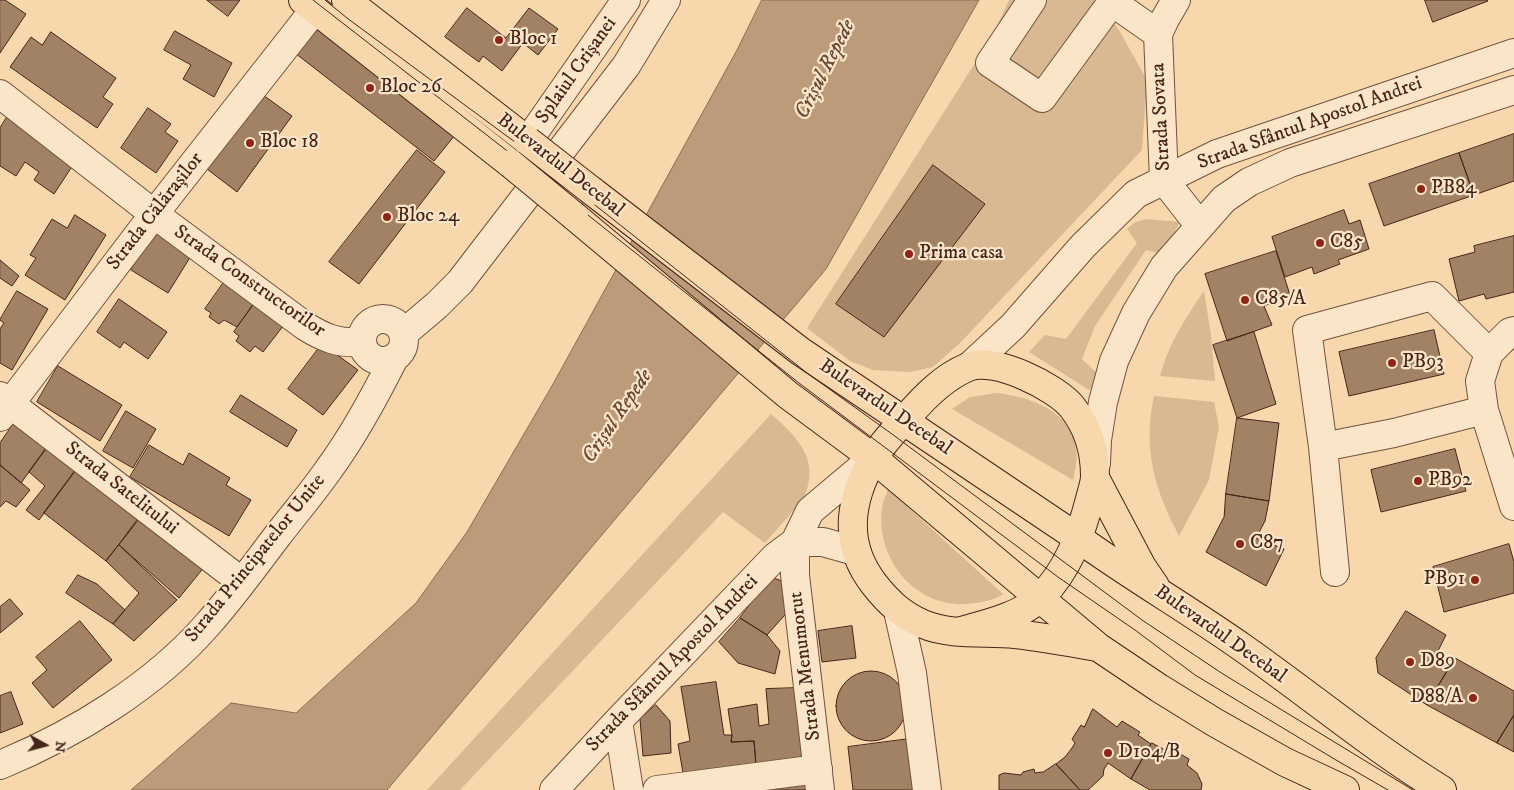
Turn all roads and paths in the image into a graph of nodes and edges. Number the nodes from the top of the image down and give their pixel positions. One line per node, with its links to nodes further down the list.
1 (346, 0): 12 (main road, Bulevardul Decebal)
2 (626, 0): 12 (street, Splaiul Crișanei)
3 (666, 0): 17 (street)
4 (1032, 0): 6 (street)
5 (1176, 0): 8 (street, Strada Sovata)
6 (1112, 1): 8 (street)
7 (309, 4): 14 (street, Strada Călărașilor); 26 (main road, Bulevardul Decebal, bridge)
8 (1158, 34): 13 (street, Strada Sovata)
9 (1514, 53): 13 (street, Strada Sfântul Apostol Andrei)
10 (1514, 90): 15 (street, Strada Sfântul Apostol Andrei)
11 (0, 94): 14 (street, Strada Constructorilor)
12 (528, 141): 24 (main road, Bulevardul Decebal, bridge)
13 (1164, 180): 15 (street, Strada Sovata); 21 (street, Strada Sfântul Apostol Andrei)
14 (154, 214): 18 (street, Strada Constructorilor); 22 (street, Strada Călărașilor)
15 (1200, 226): 27 (street, Strada Sfântul Apostol Andrei)
16 (1514, 331): 19 (street)
17 (404, 333): 18 (street); 20 (street)
18 (362, 342): 20 (street)
19 (1489, 353): 23 (street); 25 (street)
20 (394, 358): 33 (street, Strada Principatelor Unite)
21 (970, 366): 24 (main road); 27 (main road)
22 (3, 406): 33 (street, Strada Satelitului)
23 (1484, 410): 25 (street); 28 (street)
24 (904, 420): 26 (main road); 29 (main road, Bulevardul Decebal)
25 (1323, 447): 32 (street)
26 (873, 458): 30 (street, Strada Sfântul Apostol Andrei); 31 (main road); 35 (main road, Bulevardul Decebal)
27 (1095, 478): 29 (main road); 34 (main road)
28 (1514, 506)
29 (1078, 538): 34 (main road, Bulevardul Decebal); 35 (main road)
30 (795, 542): 31 (street); 39 (street, Strada Sfântul Apostol Andrei); 41 (street, Strada Menumorut)
31 (855, 551): 36 (main road)
32 (1335, 572)
33 (242, 582): 40 (street, Strada Principatelor Unite)
34 (1162, 594): 47 (main road, Bulevardul Decebal)
35 (1040, 598): 37 (main road); 38 (main road, Bulevardul Decebal)
36 (898, 611): 37 (main road); 45 (street)
37 (961, 632): 38 (main road)
38 (1098, 647): 46 (main road, Bulevardul Decebal)
39 (618, 721): 42 (street, Strada Sfântul Apostol Andrei); 43 (street)
40 (0, 765)
41 (819, 779): 44 (street)
42 (554, 790)
43 (629, 790)
44 (657, 790)
45 (927, 790)
46 (1345, 790)
47 (1442, 790)

